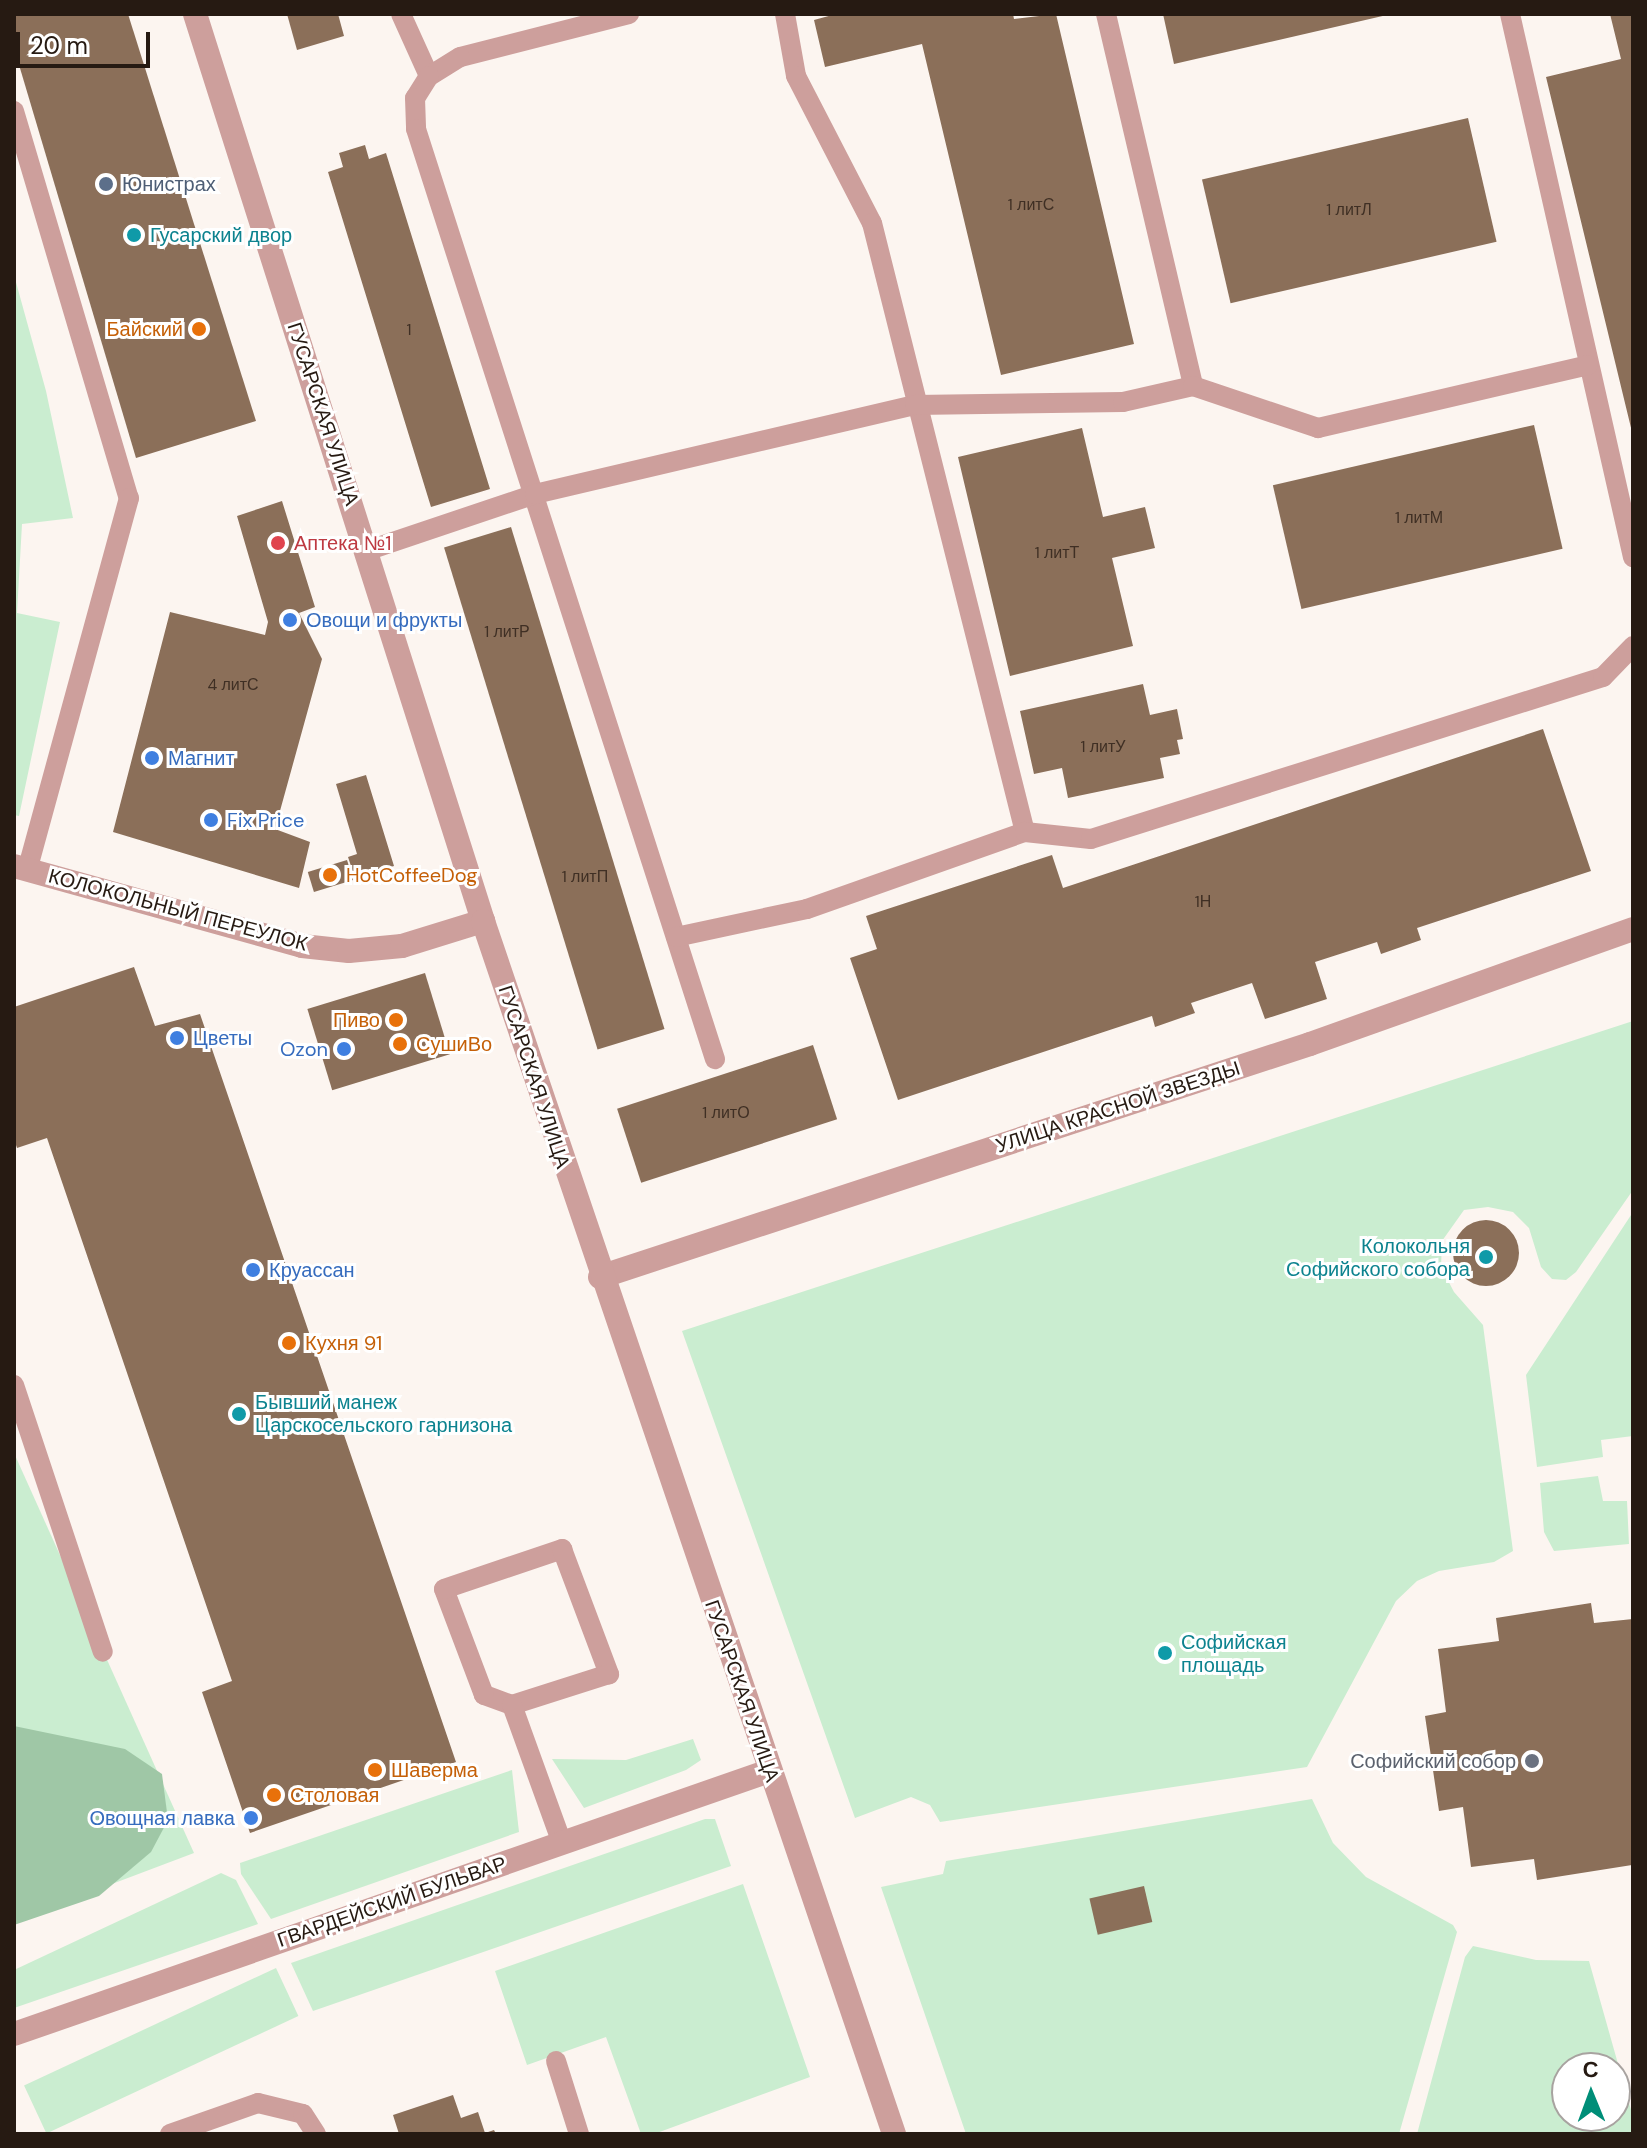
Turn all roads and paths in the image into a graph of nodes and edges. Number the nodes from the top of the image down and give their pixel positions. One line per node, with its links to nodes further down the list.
1 (195, 14): 13 (street, ГУСАРСКАЯ УЛИЦА)
2 (401, 14): 7 (lane)
3 (629, 14): 7 (lane)
4 (785, 14): 11 (lane)
5 (1106, 14): 10 (lane)
6 (1510, 14): 9 (lane)
7 (429, 76): 12 (lane)
8 (14, 111): 17 (lane)
9 (1588, 365): 10 (lane); 14 (lane)
10 (1193, 386): 11 (lane)
11 (915, 405): 12 (lane); 16 (lane)
12 (535, 494): 13 (lane); 20 (lane)
13 (366, 551): 18 (street, ГУСАРСКАЯ УЛИЦА)
14 (1633, 557)
15 (1633, 646): 16 (lane)
16 (1025, 832): 20 (lane)
17 (20, 868): 18 (street, КОЛОКОЛЬНЫЙ ПЕРЕУЛОК)
18 (483, 921): 22 (street, ГУСАРСКАЯ УЛИЦА)
19 (1633, 929): 22 (street, УЛИЦА КРАСНОЙ ЗВЕЗДЫ)
20 (676, 937): 21 (lane)
21 (715, 1059)
22 (600, 1277): 26 (street, ГУСАРСКАЯ УЛИЦА)
23 (14, 1385): 24 (lane)
24 (103, 1652)
25 (512, 1705): 25 (lane); 27 (lane)
26 (769, 1771): 27 (street, ГВАРДЕЙСКИЙ БУЛЬВАР); 33 (street, ГУСАРСКАЯ УЛИЦА)
27 (562, 1843): 28 (street, ГВАРДЕЙСКИЙ БУЛЬВАР)
28 (14, 2034)
29 (556, 2061): 32 (lane)
30 (170, 2134): 31 (lane)
31 (316, 2134)
32 (579, 2134)
33 (894, 2134)

